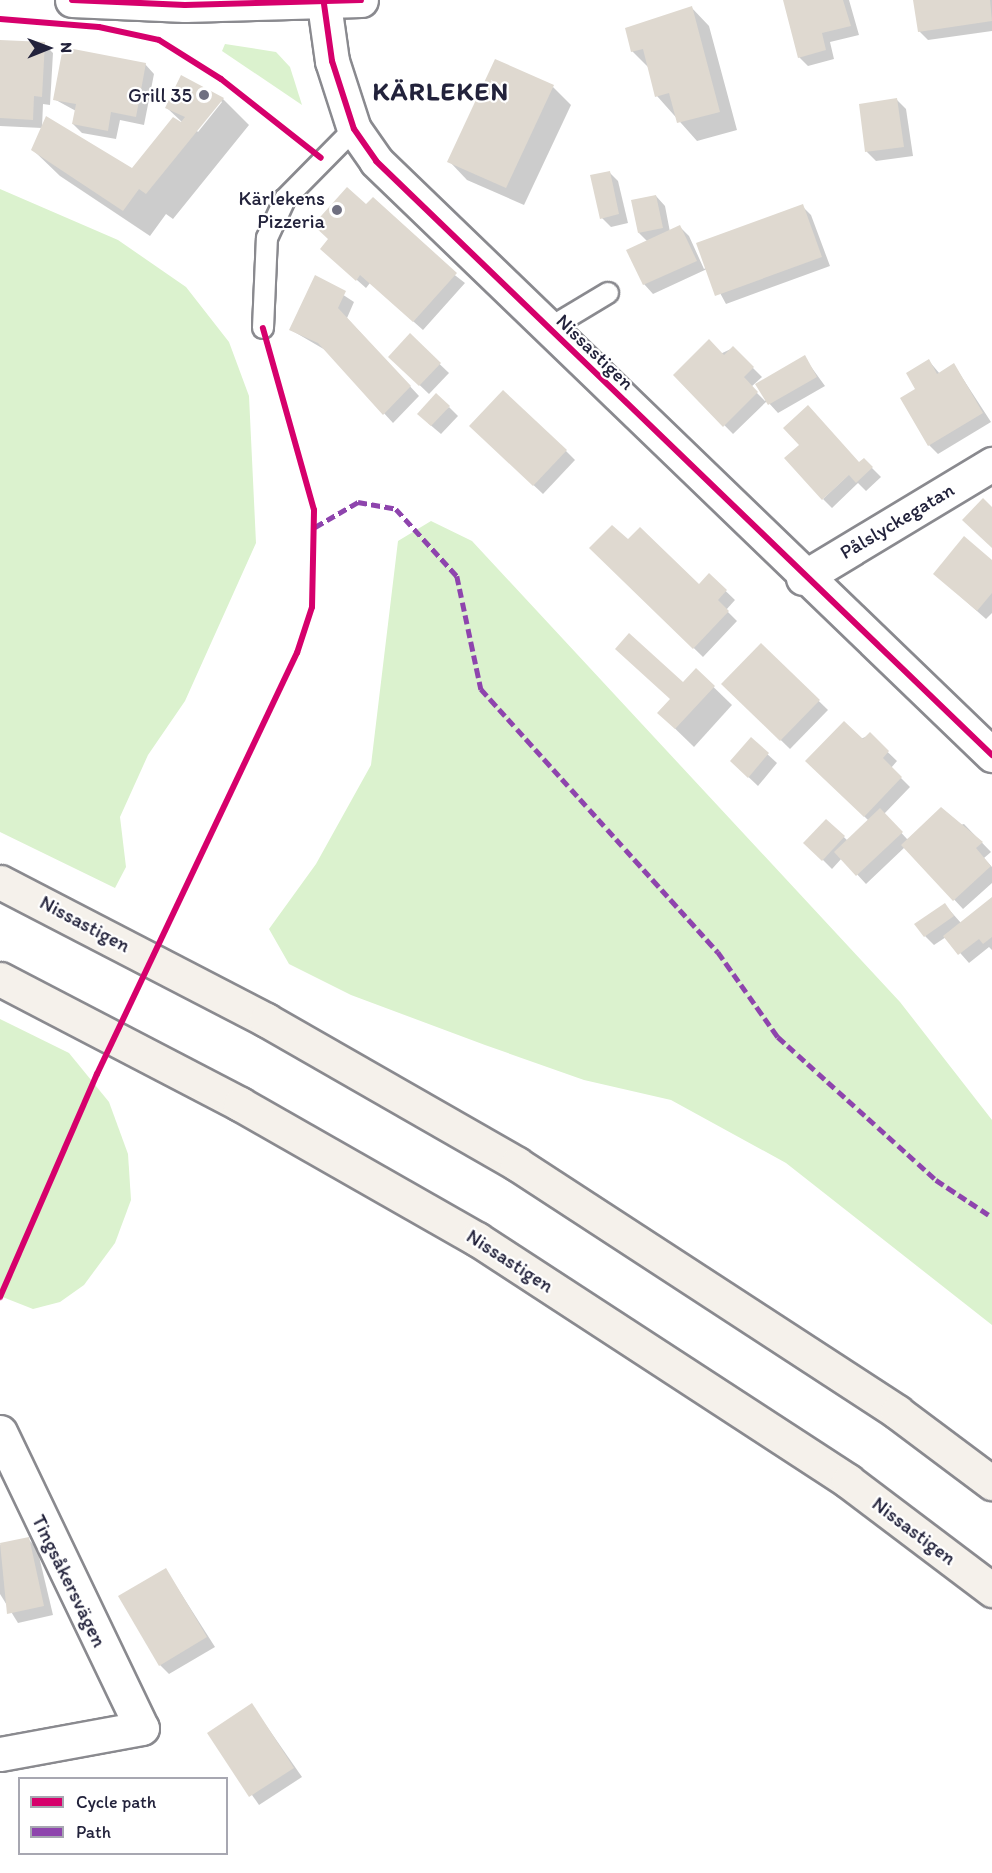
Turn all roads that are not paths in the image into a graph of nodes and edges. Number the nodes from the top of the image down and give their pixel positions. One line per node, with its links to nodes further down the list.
1 (72, 0): 3 (street)
2 (362, 0): 3 (street)
3 (324, 2): 4 (street, Nissastigen)
4 (354, 129): 6 (lane); 7 (street, Nissastigen)
5 (608, 293): 7 (lane)
6 (263, 328)
7 (548, 330): 9 (street, Nissastigen)
8 (992, 464): 9 (street, Pålslyckegatan)
9 (803, 578): 10 (street, Nissastigen)
10 (992, 755)
11 (0, 882): 14 (highway, Nissastigen)
12 (0, 979): 15 (highway, Nissastigen)
13 (0, 1432): 16 (street, Tingsåkersvägen)
14 (992, 1483)
15 (992, 1590)
16 (0, 1754)

